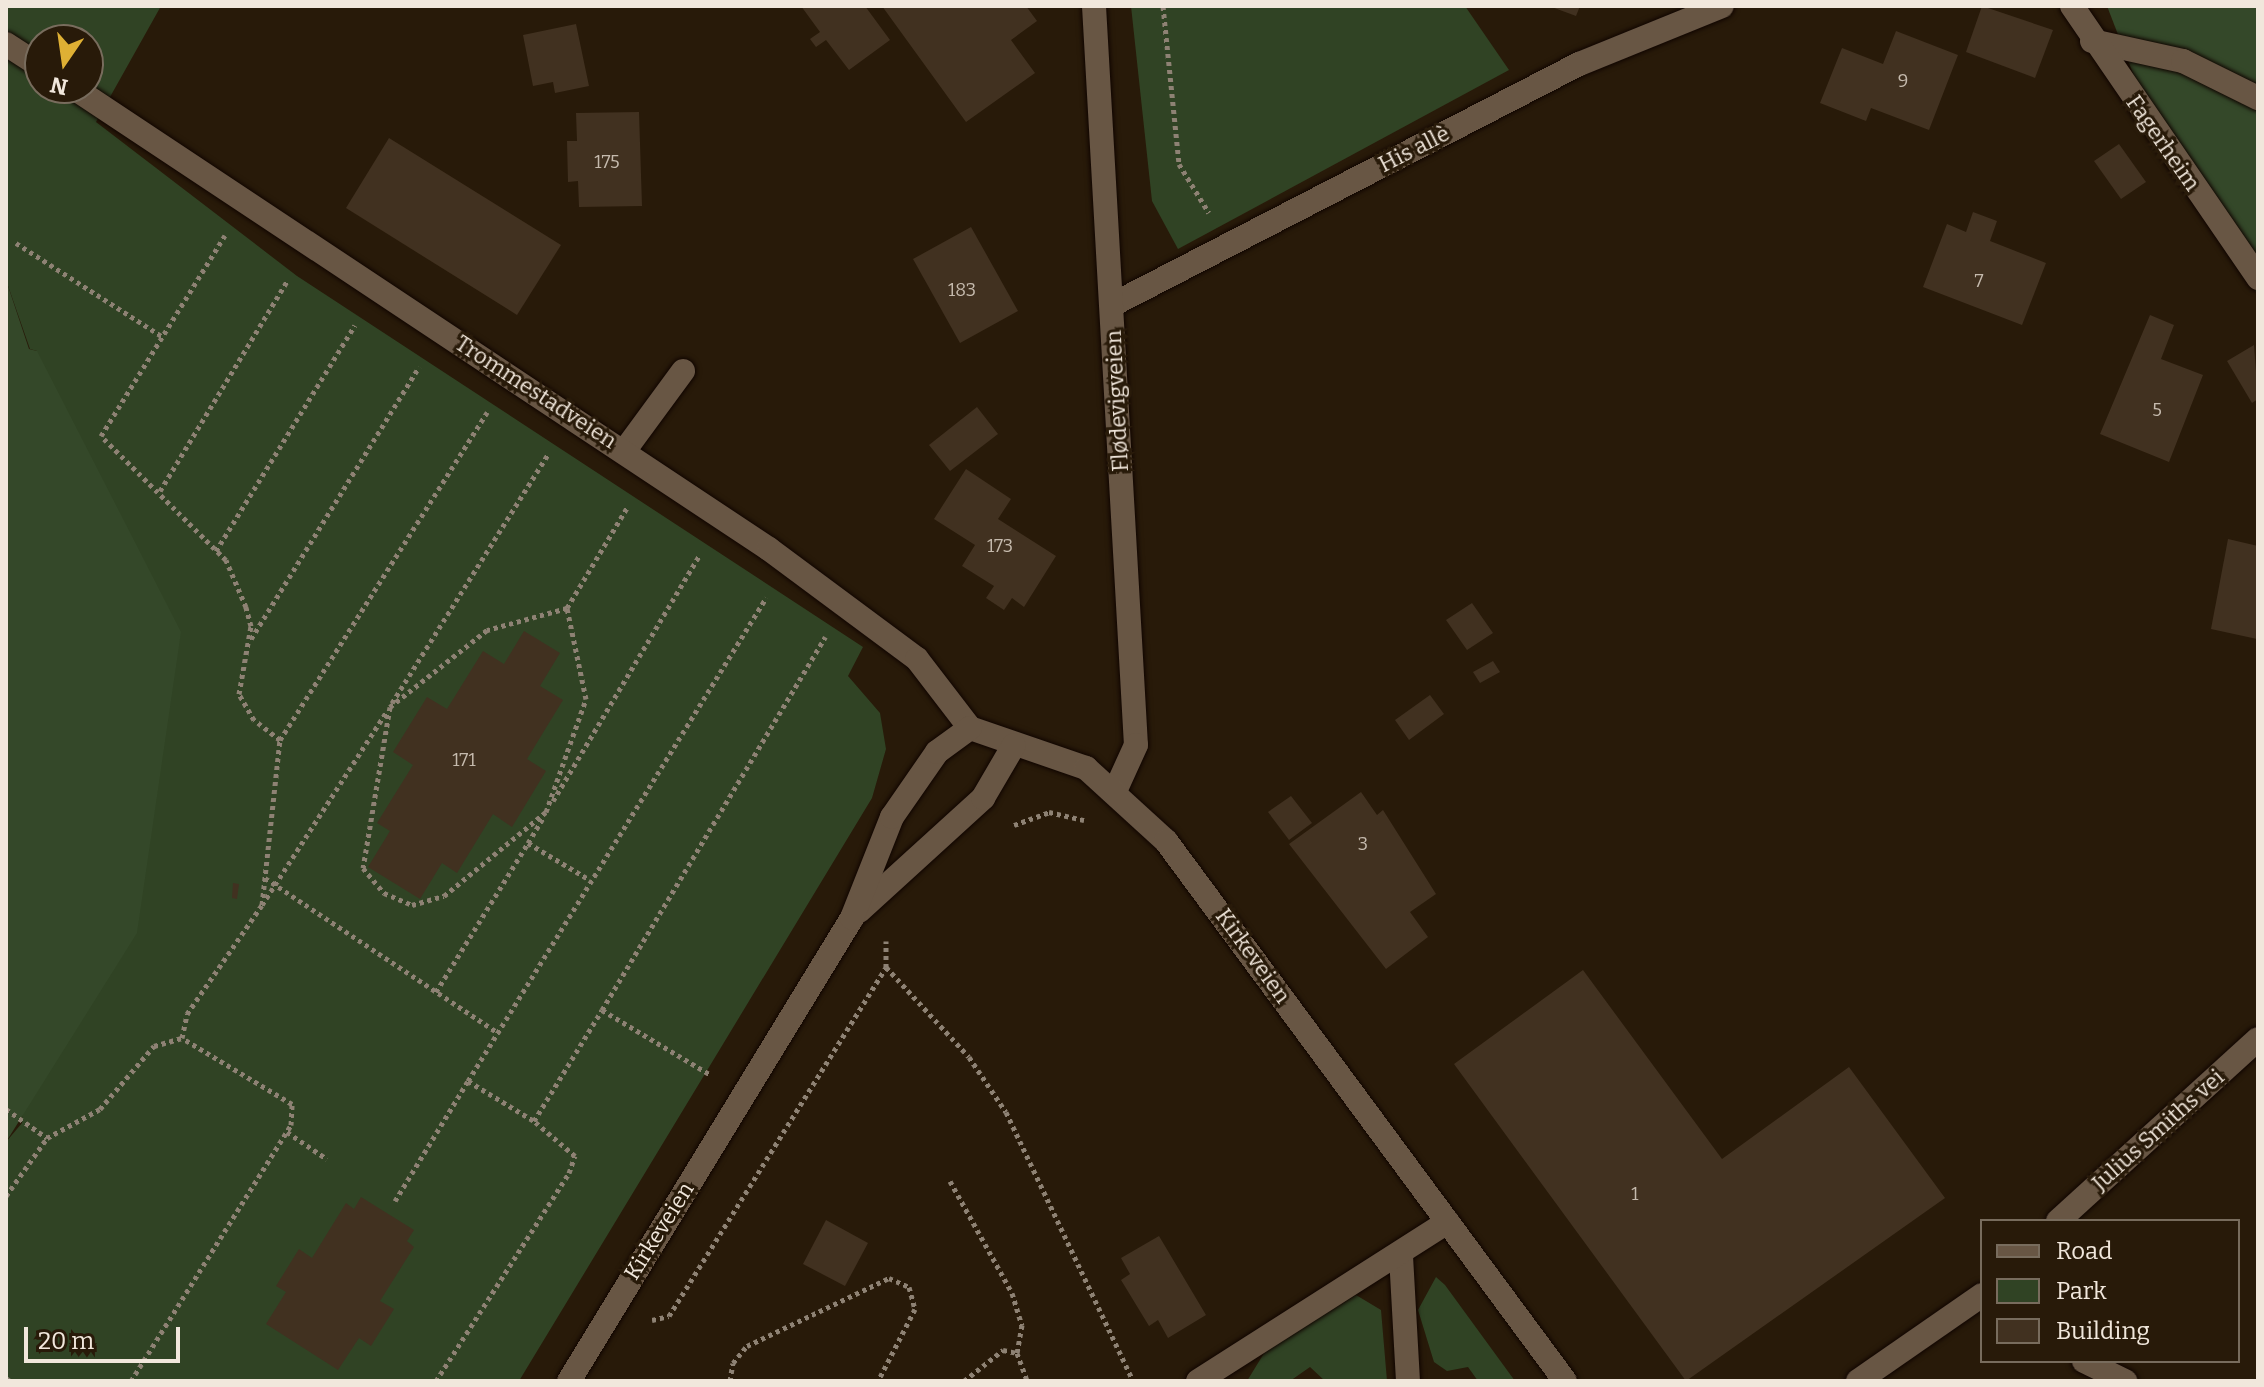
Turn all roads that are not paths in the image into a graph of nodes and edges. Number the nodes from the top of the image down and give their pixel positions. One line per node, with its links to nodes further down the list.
1 (1722, 6): 10 (main road, His allè)
2 (2072, 6): 4 (main road, Fagerheim)
3 (1091, 10): 10 (main road, Flødevigveien)
4 (2092, 41): 7 (main road); 9 (main road, Fagerheim)
5 (6, 44): 6 (main road)
6 (24, 56)
7 (2258, 98)
8 (99, 104): 12 (main road, Trommestadveien)
9 (2258, 278)
10 (1112, 305): 15 (main road, Flødevigveien)
11 (683, 371): 12 (main road)
12 (625, 450): 13 (main road, Trommestadveien)
13 (970, 728): 14 (main road, Kirkeveien); 16 (main road, Kirkeveien)
14 (1014, 745): 15 (main road, Kirkeveien); 16 (main road, Kirkeveien)
15 (1115, 791): 19 (main road, Kirkeveien)
16 (852, 918): 23 (main road, Kirkeveien)
17 (2258, 1039): 18 (main road, Julius Smiths vei)
18 (2060, 1219)
19 (1448, 1222): 20 (main road); 26 (main road, Kirkeveien)
20 (1401, 1256): 24 (main road); 25 (main road)
21 (1978, 1305): 27 (main road)
22 (2088, 1363): 28 (main road)
23 (569, 1381)
24 (1198, 1381)
25 (1408, 1381)
26 (1565, 1381)
27 (1858, 1381)
28 (2125, 1381)

